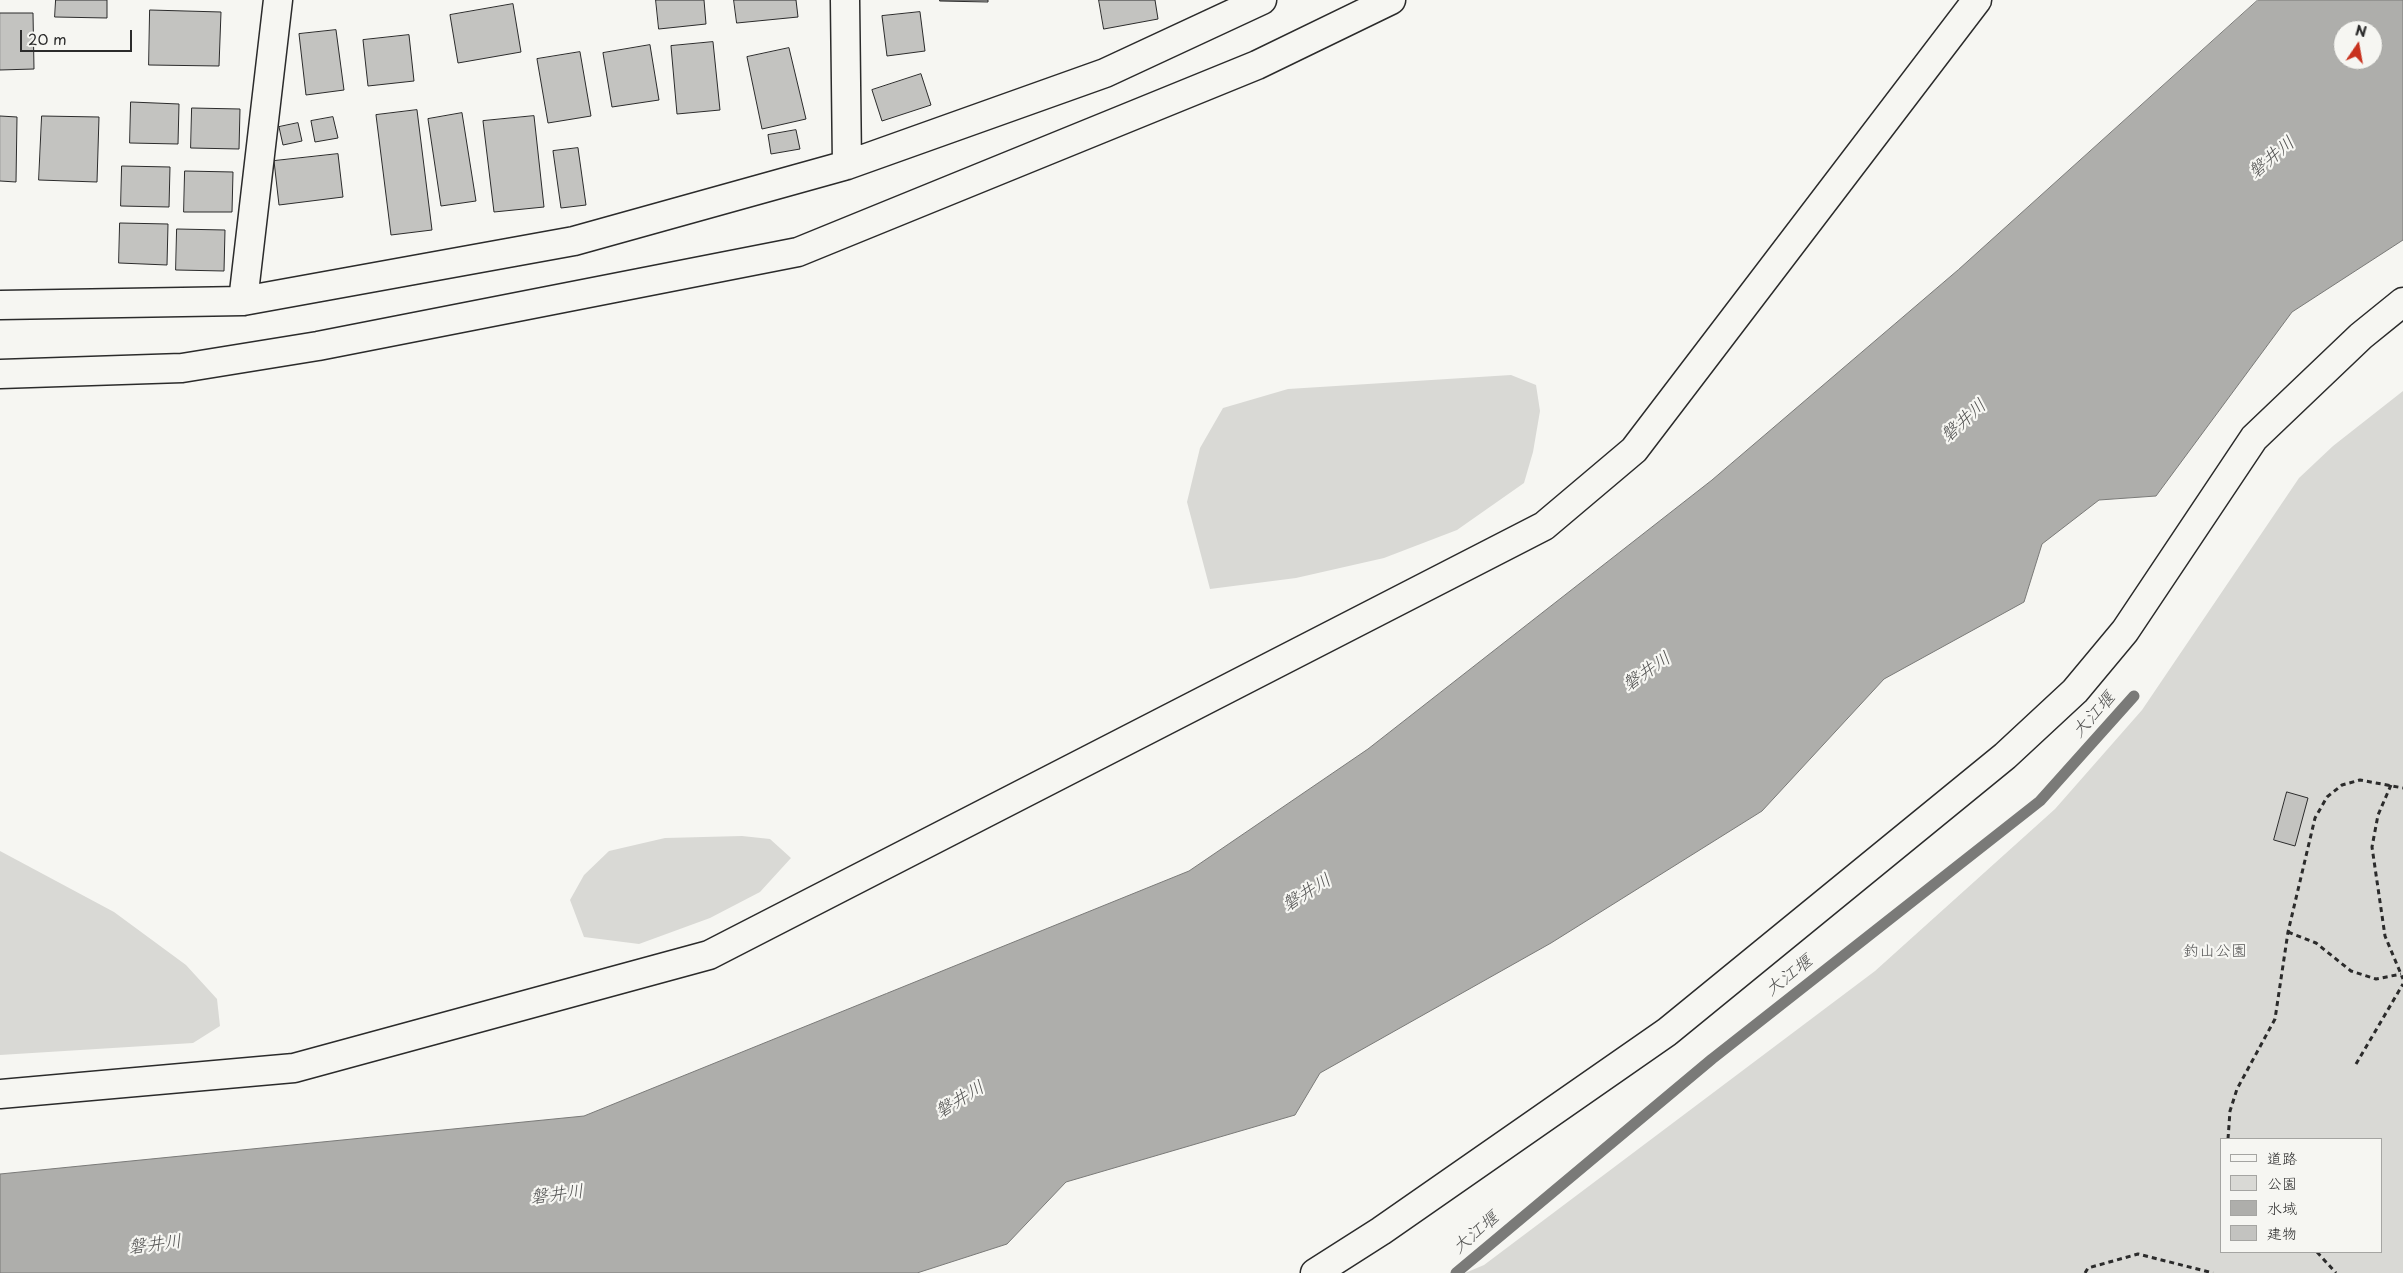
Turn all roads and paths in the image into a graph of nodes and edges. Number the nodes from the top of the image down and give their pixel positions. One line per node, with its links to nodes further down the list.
1 (278, 0): 7 (street)
2 (845, 0): 6 (street)
3 (1262, 0): 6 (street)
4 (1391, 0): 10 (street)
5 (1977, 0): 17 (street)
6 (847, 165): 7 (street)
7 (243, 300): 9 (street)
8 (2403, 302): 20 (street)
9 (0, 305)
10 (0, 374)
11 (2391, 785): 12 (path); 13 (path); 14 (path)
12 (2403, 788)
13 (2288, 932): 14 (path); 18 (path)
14 (2402, 976)
15 (2403, 984): 16 (path)
16 (2356, 1064)
17 (0, 1094)
18 (2228, 1138)
19 (2319, 1253): 23 (path)
20 (1315, 1273)
21 (2085, 1273): 22 (path)
22 (2213, 1273)
23 (2336, 1273)

